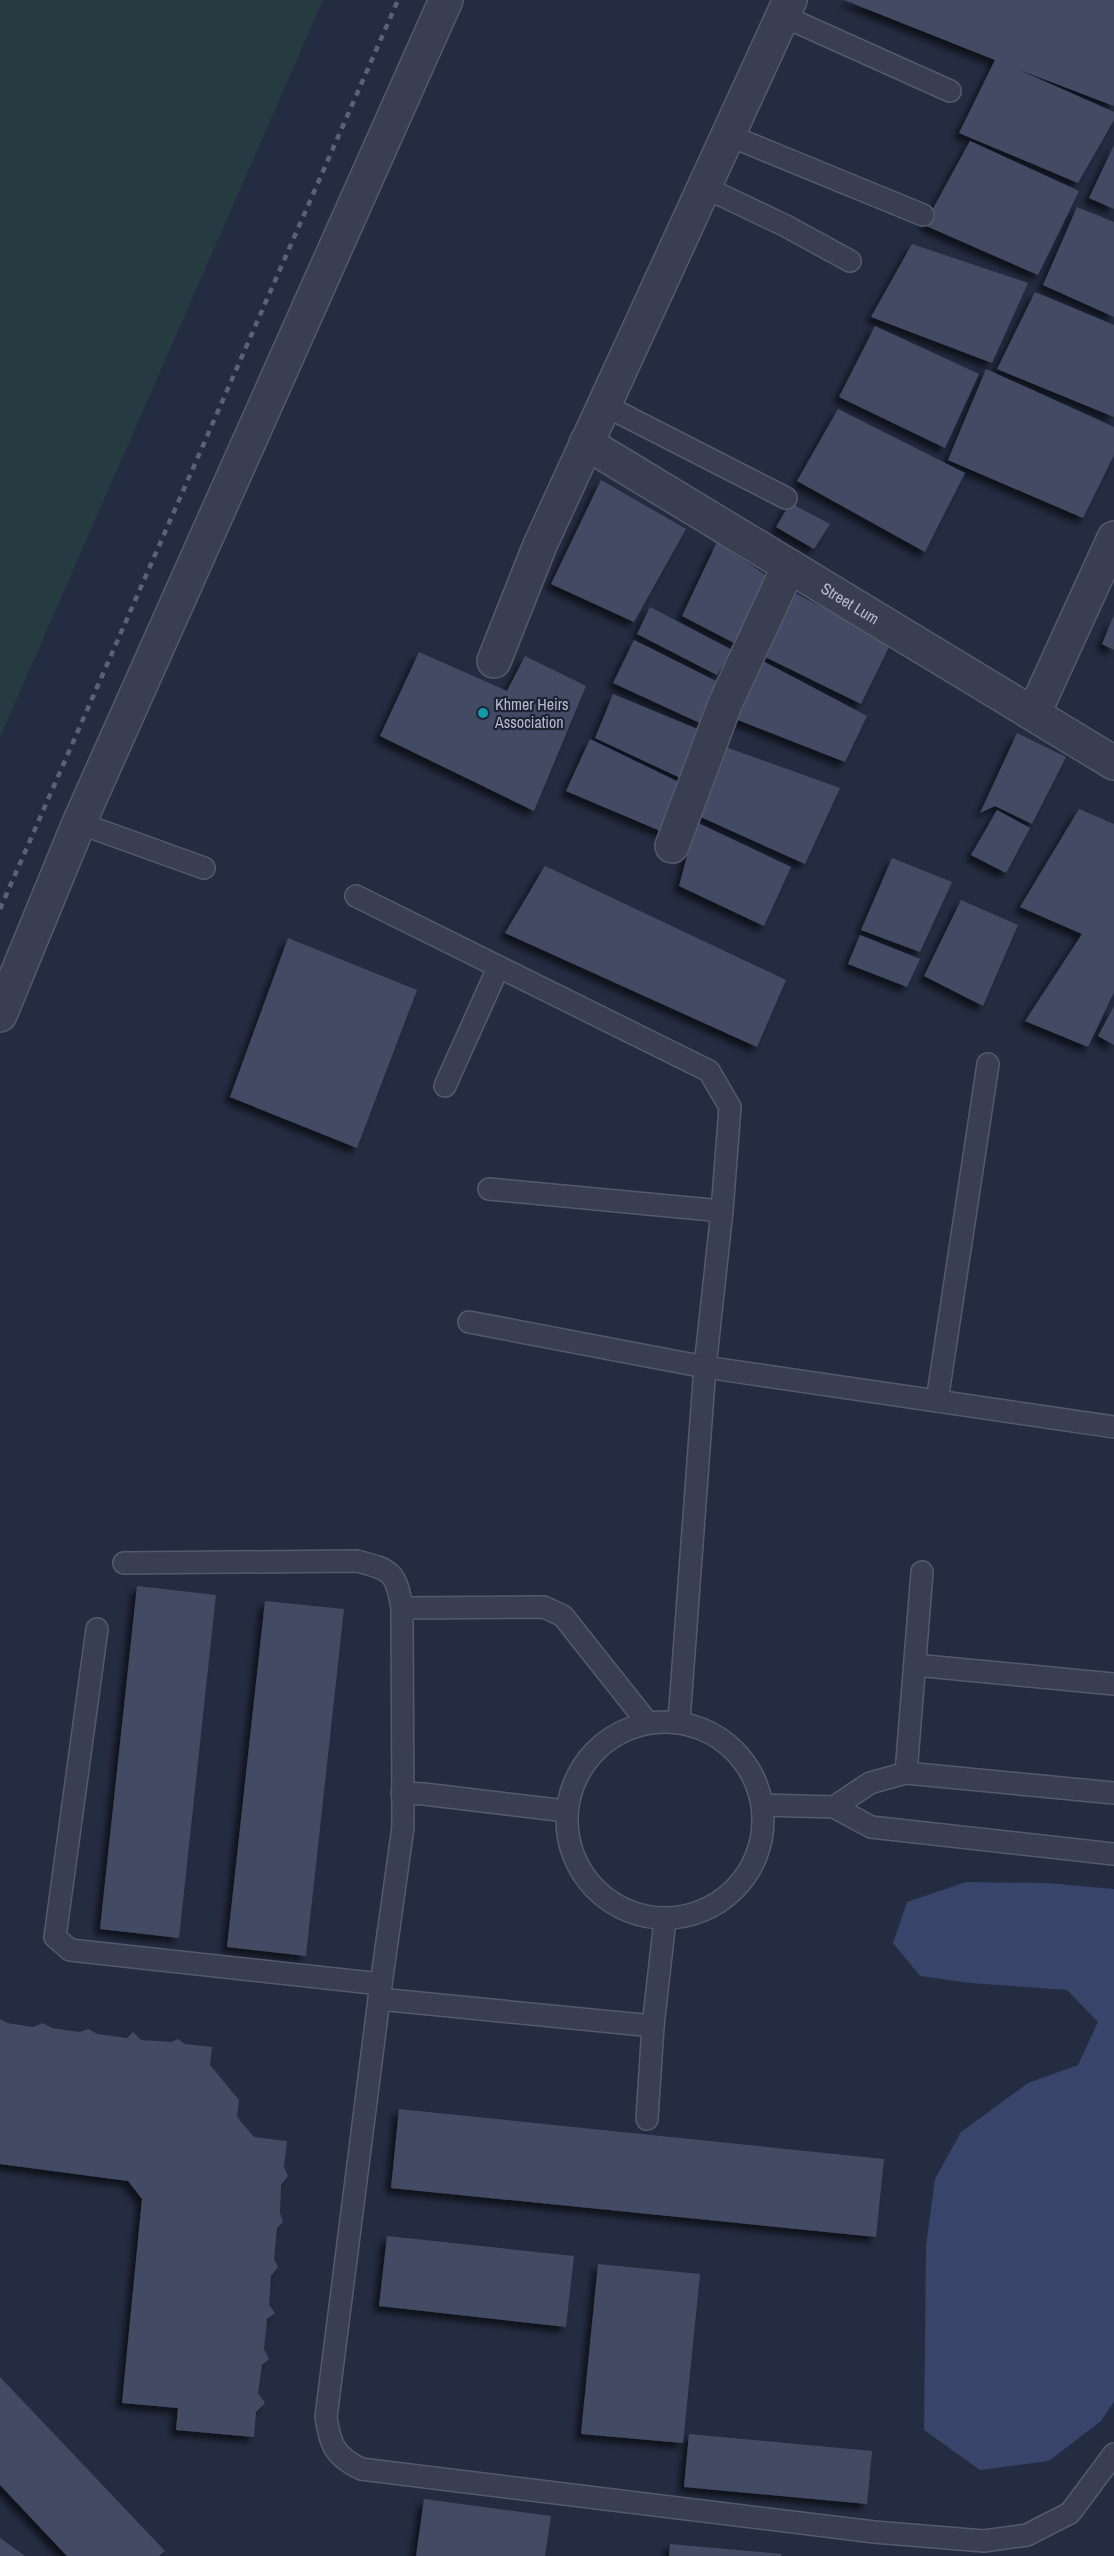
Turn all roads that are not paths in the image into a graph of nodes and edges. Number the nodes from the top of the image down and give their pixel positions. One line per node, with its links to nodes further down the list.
1 (447, 0): 16 (street)
2 (787, 8): 3 (lane); 4 (street)
3 (950, 91)
4 (728, 135): 5 (street); 6 (lane)
5 (704, 187): 7 (lane); 8 (street)
6 (923, 215)
7 (850, 261)
8 (604, 405): 9 (street); 10 (lane)
9 (586, 444): 12 (street, Street Lum); 13 (street)
10 (786, 498)
11 (1114, 538): 14 (street)
12 (789, 566): 14 (street, Street Lum); 17 (street)
13 (494, 661)
14 (1034, 713): 15 (street, Street Lum)
15 (1114, 763)
16 (79, 823): 18 (lane); 21 (street)
17 (672, 846)
18 (204, 868)
19 (356, 896): 20 (lane)
20 (498, 968): 23 (lane); 25 (lane)
21 (0, 1015)
22 (988, 1064): 28 (lane)
23 (445, 1086)
24 (489, 1189): 25 (lane)
25 (722, 1211): 27 (lane)
26 (469, 1322): 27 (lane)
27 (705, 1367): 28 (lane); 37 (lane)
28 (937, 1401): 29 (lane)
29 (1114, 1427)
30 (124, 1563): 32 (lane)
31 (922, 1572): 34 (lane)
32 (402, 1608): 36 (lane); 39 (lane)
33 (97, 1629): 46 (lane)
34 (915, 1665): 35 (lane); 38 (lane)
35 (1114, 1684)
36 (647, 1722): 37 (lane); 43 (lane)
37 (679, 1722): 41 (lane)
38 (906, 1773): 40 (lane); 42 (lane)
39 (402, 1793): 43 (lane); 46 (lane)
40 (1114, 1793)
41 (763, 1804): 42 (lane); 45 (lane)
42 (834, 1807): 44 (lane)
43 (566, 1811): 45 (lane)
44 (1114, 1854)
45 (665, 1920): 47 (lane)
46 (380, 1992): 47 (lane); 49 (lane)
47 (653, 2026): 48 (lane)
48 (646, 2119)
49 (1114, 2454)

